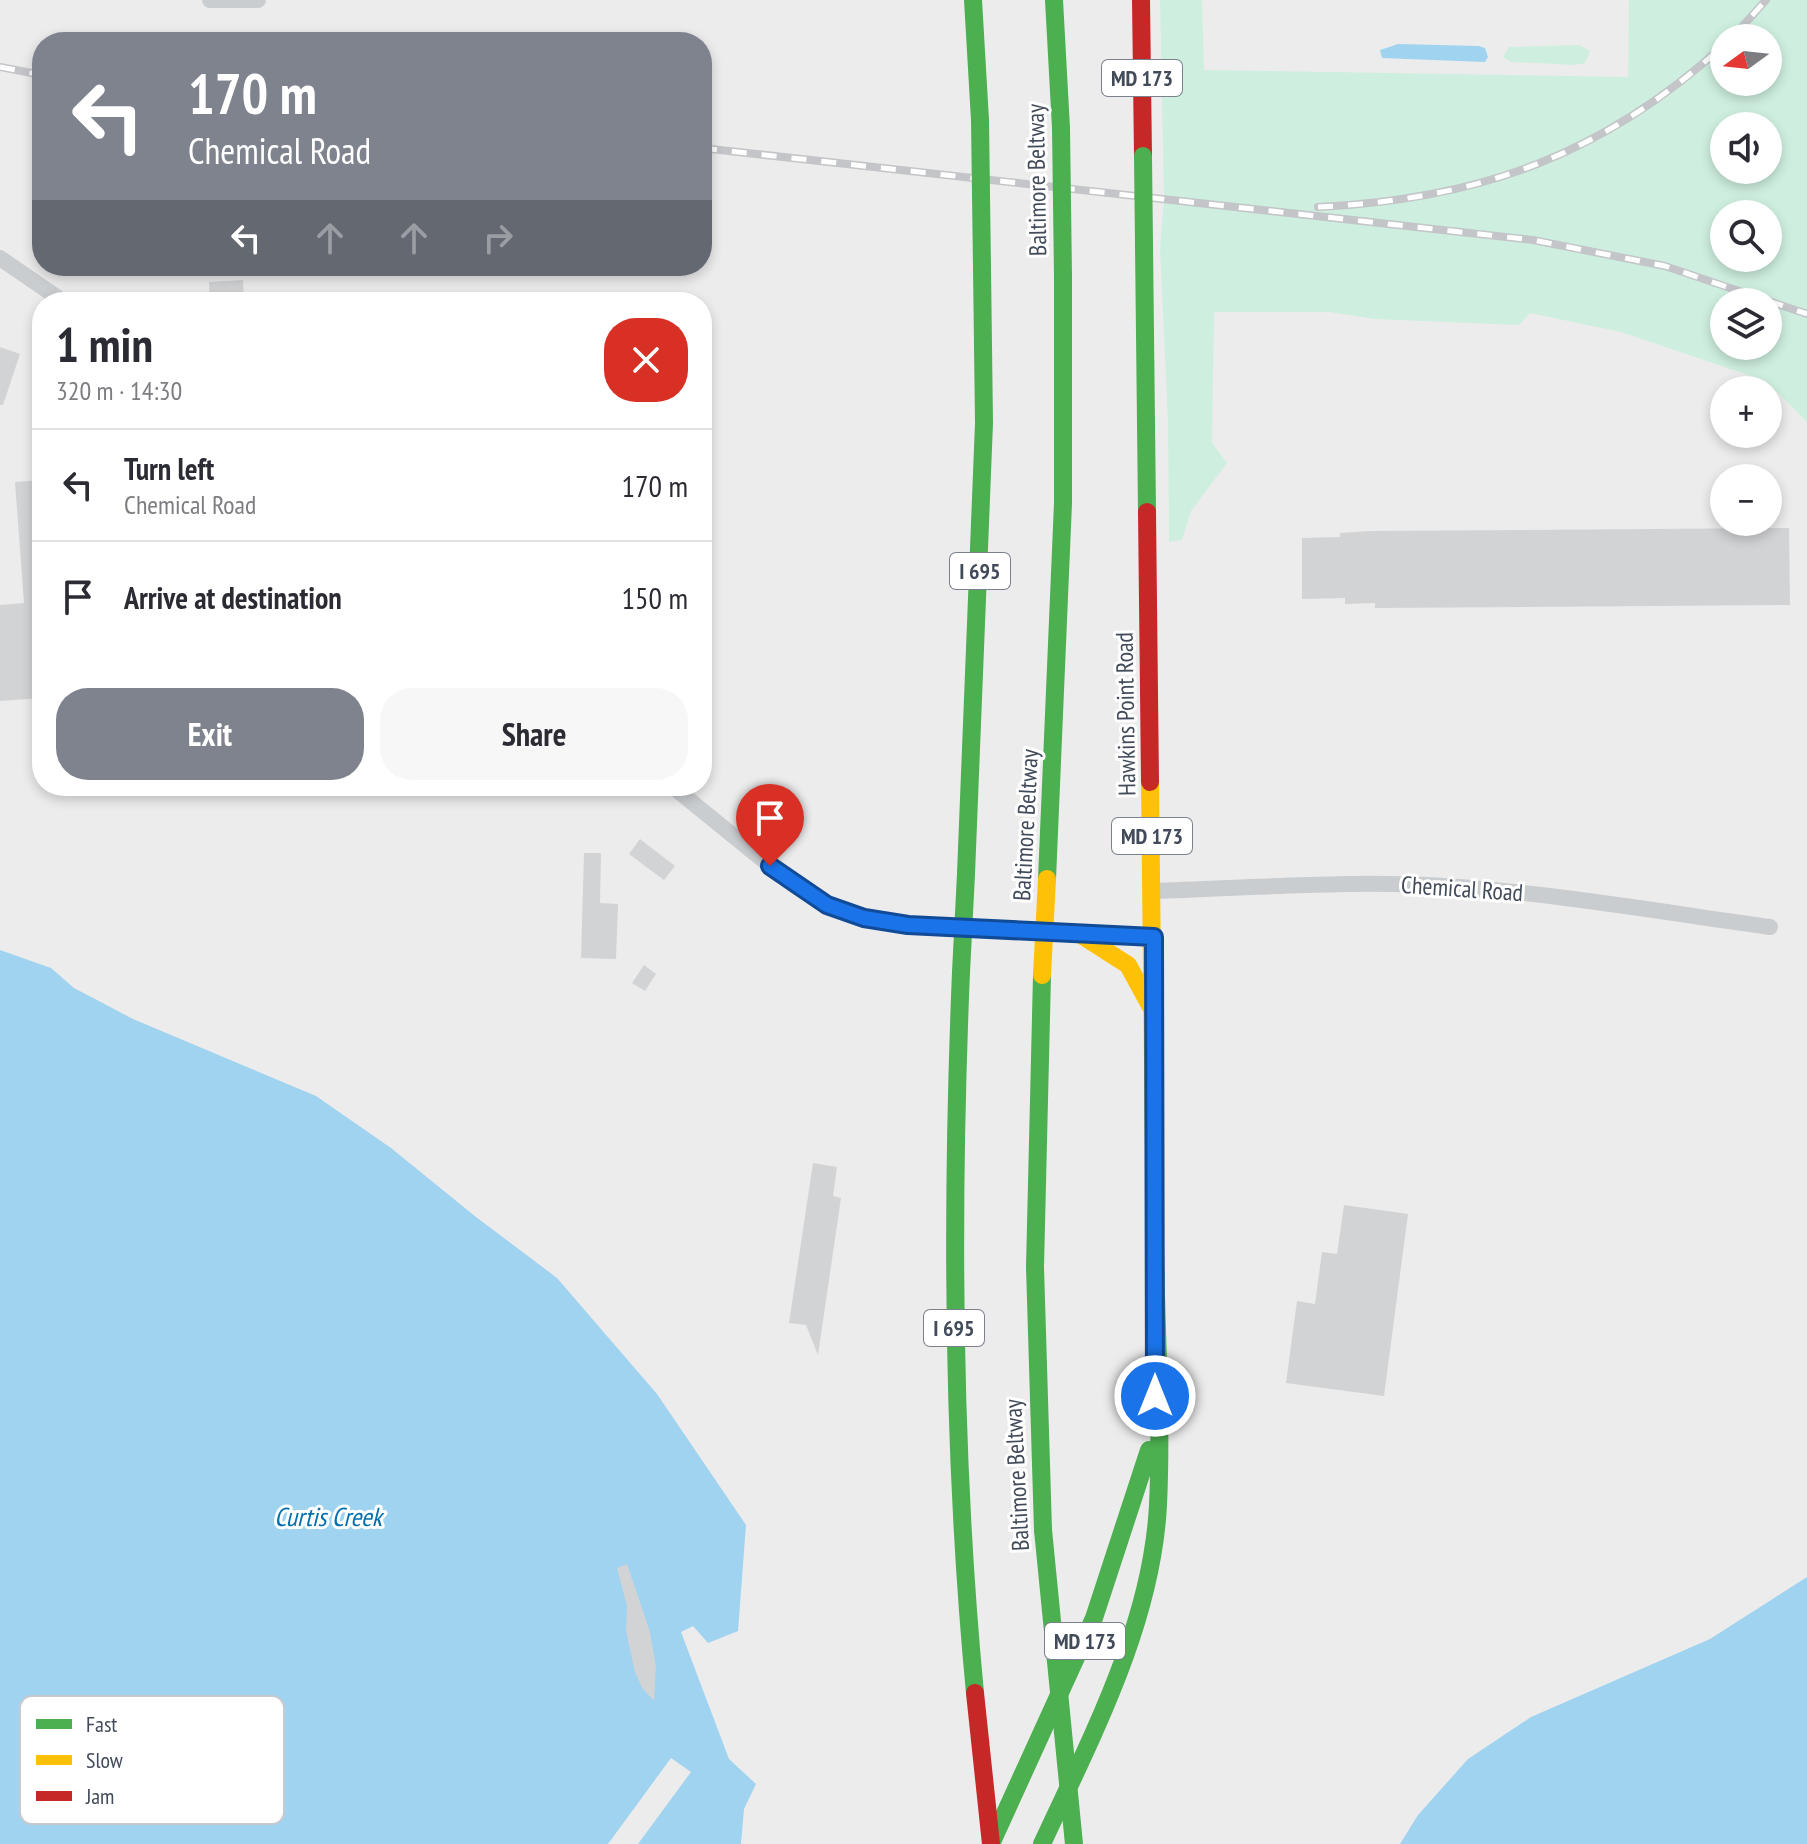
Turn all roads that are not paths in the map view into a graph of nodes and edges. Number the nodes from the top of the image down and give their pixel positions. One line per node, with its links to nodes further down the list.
1 (210, 0): 2 (street)
2 (258, 0)
3 (973, 0): 15 (main road, I 695, bridge)
4 (1054, 0): 17 (main road, Baltimore Beltway, bridge)
5 (1141, 0): 9 (main road, Hawkins Point Road / MD 173, bridge)
6 (0, 258): 7 (street)
7 (49, 292)
8 (684, 796): 11 (street)
9 (1153, 891): 10 (street, Chemical Road); 12 (main road, Hawkins Point Road / MD 173)
10 (1770, 927)
11 (1078, 933): 12 (street); 13 (main road)
12 (1154, 937): 13 (main road, Hawkins Point Road / MD 173)
13 (1154, 1013): 14 (main road, Hawkins Point Road / MD 173)
14 (1155, 1428): 15 (main road, MD 173); 16 (main road, MD 173)
15 (991, 1844)
16 (1042, 1844)
17 (1074, 1844)

